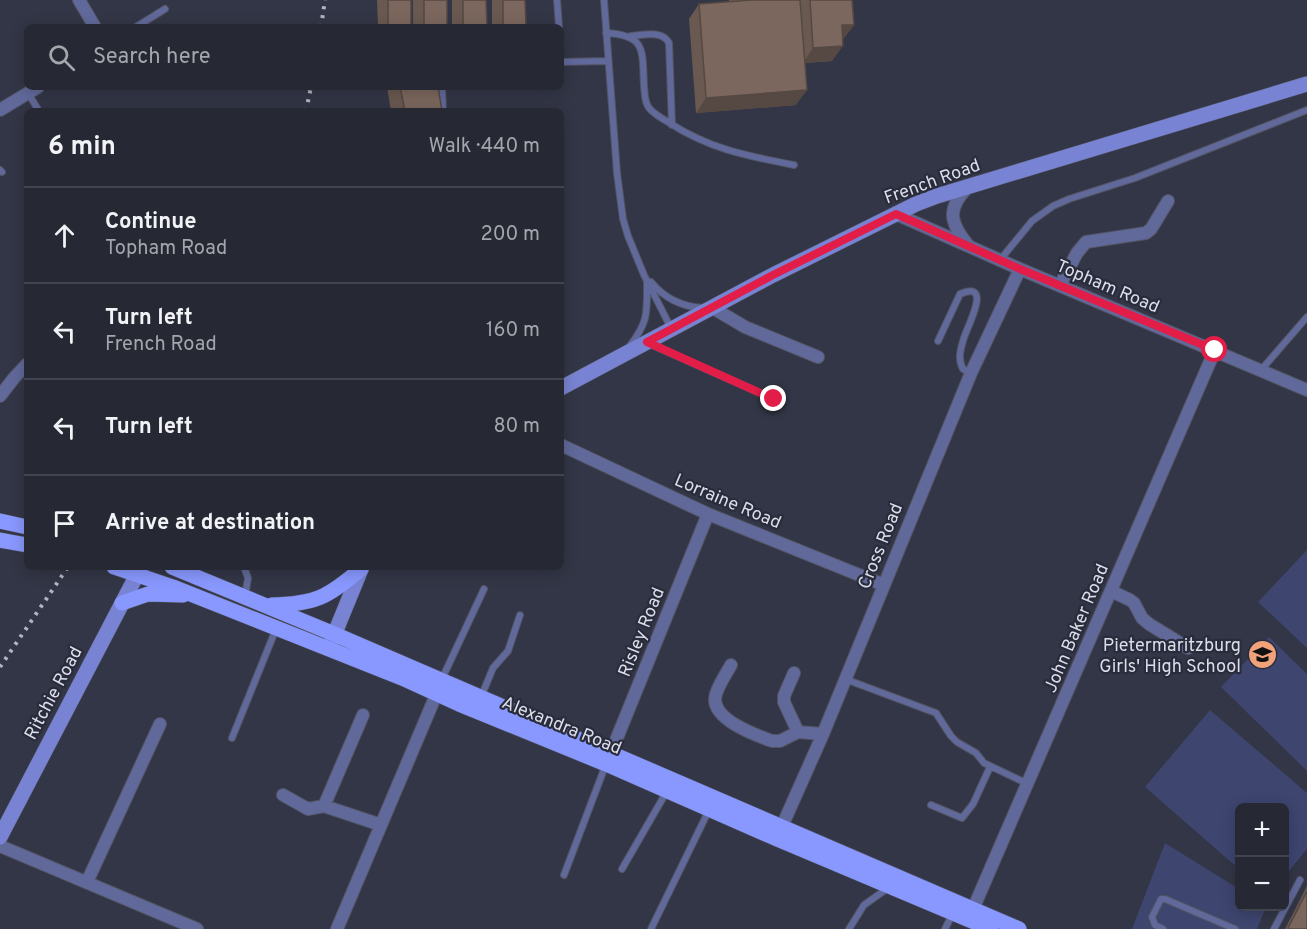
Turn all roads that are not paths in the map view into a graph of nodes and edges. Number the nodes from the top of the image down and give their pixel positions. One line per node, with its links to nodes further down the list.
1 (79, 0): 5 (street)
2 (557, 0): 7 (lane)
3 (604, 0): 8 (lane)
4 (165, 9): 6 (lane)
5 (93, 24)
6 (141, 24)
7 (559, 24)
8 (606, 33): 9 (lane); 10 (lane)
9 (630, 36): 19 (lane); 19 (lane)
10 (608, 61): 11 (lane); 27 (lane)
11 (564, 62)
12 (1307, 84): 21 (street, French Road)
13 (33, 90): 15 (lane); 17 (street)
14 (442, 90): 16 (lane)
15 (38, 108)
16 (442, 108)
17 (0, 110)
18 (1307, 110): 25 (lane)
19 (672, 125): 20 (lane)
20 (794, 165)
21 (968, 187): 23 (street, French Road); 24 (street)
22 (1168, 201): 28 (street)
23 (896, 214): 24 (street, Topham Road); 29 (street, French Road)
24 (969, 246): 25 (street, Topham Road)
25 (1000, 260): 26 (street, Topham Road)
26 (1020, 269): 28 (street, Topham Road); 39 (street, Cross Road)
27 (646, 278): 29 (lane); 31 (lane); 35 (lane)
28 (1060, 285): 34 (street, Topham Road)
29 (713, 308): 31 (street, French Road); 36 (street)
30 (1307, 317): 38 (lane)
31 (671, 329): 33 (street, French Road)
32 (938, 341): 39 (lane)
33 (647, 342): 35 (street, French Road); 43 (lane)
34 (1215, 350): 38 (street, Topham Road); 57 (street, John Baker Road)
35 (621, 357): 40 (street, French Road)
36 (818, 357)
37 (24, 367): 42 (street)
38 (1261, 370): 41 (street, Topham Road)
39 (971, 373): 55 (street, Cross Road)
40 (564, 386)
41 (1307, 390)
42 (0, 396)
43 (774, 399)
44 (564, 447): 45 (street, Lorraine Road)
45 (708, 514): 55 (street, Lorraine Road); 76 (street, Risley Road)
46 (0, 521): 47 (main road)
47 (24, 526)
48 (0, 540): 49 (main road)
49 (24, 544)
50 (180, 570): 59 (main road, Alexandra Road)
51 (245, 570): 59 (lane)
52 (359, 570): 61 (main road)
53 (360, 570): 64 (street)
54 (139, 571): 58 (main road, Alexandra Road); 60 (street, Ritchie Road)
55 (884, 585): 68 (street, Cross Road)
56 (484, 589): 69 (lane)
57 (1111, 591): 65 (street); 78 (street, John Baker Road)
58 (192, 595): 60 (main road); 63 (main road, Alexandra Road)
59 (245, 596): 61 (main road, Alexandra Road)
60 (122, 603): 86 (street, Ritchie Road)
61 (266, 605): 64 (main road, Alexandra Road)
62 (520, 615): 70 (lane)
63 (277, 628): 64 (main road, Alexandra Road); 75 (lane)
64 (331, 641): 69 (main road, Alexandra Road)
65 (1188, 648)
66 (731, 665): 73 (street)
67 (794, 673): 73 (street)
68 (844, 678): 74 (street, Cross Road); 77 (lane)
69 (439, 687): 70 (main road, Alexandra Road); 76 (main road, Alexandra Road); 84 (street)
70 (481, 698): 76 (main road, Alexandra Road)
71 (363, 715): 83 (street)
72 (160, 724): 91 (street)
73 (798, 732): 74 (street)
74 (823, 734): 85 (street, Cross Road)
75 (232, 738)
76 (608, 759): 79 (main road, Alexandra Road); 81 (main road, Alexandra Road); 89 (lane)
77 (990, 767): 78 (lane); 82 (lane)
78 (1028, 784): 94 (street, John Baker Road)
79 (667, 791): 81 (main road, Alexandra Road); 88 (lane)
80 (283, 795): 83 (street)
81 (712, 804): 85 (main road, Alexandra Road); 97 (lane)
82 (931, 805)
83 (324, 806): 84 (street)
84 (381, 825): 96 (street)
85 (779, 833): 92 (main road, Alexandra Road)
86 (0, 837)
87 (0, 846): 91 (street)
88 (622, 868)
89 (564, 875)
90 (1300, 880): 104 (lane)
91 (87, 882): 95 (street)
92 (896, 882): 93 (main road, Alexandra Road); 94 (main road, Alexandra Road); 98 (lane)
93 (953, 913): 94 (main road, Alexandra Road); 99 (lane)
94 (971, 915): 100 (main road, Alexandra Road); 101 (main road, Alexandra Road)
95 (197, 929)
96 (337, 929)
97 (651, 929)
98 (849, 929)
99 (945, 929)
100 (991, 929)
101 (1019, 929)
102 (1163, 929): 103 (lane)
103 (1235, 929)
104 (1274, 929)

